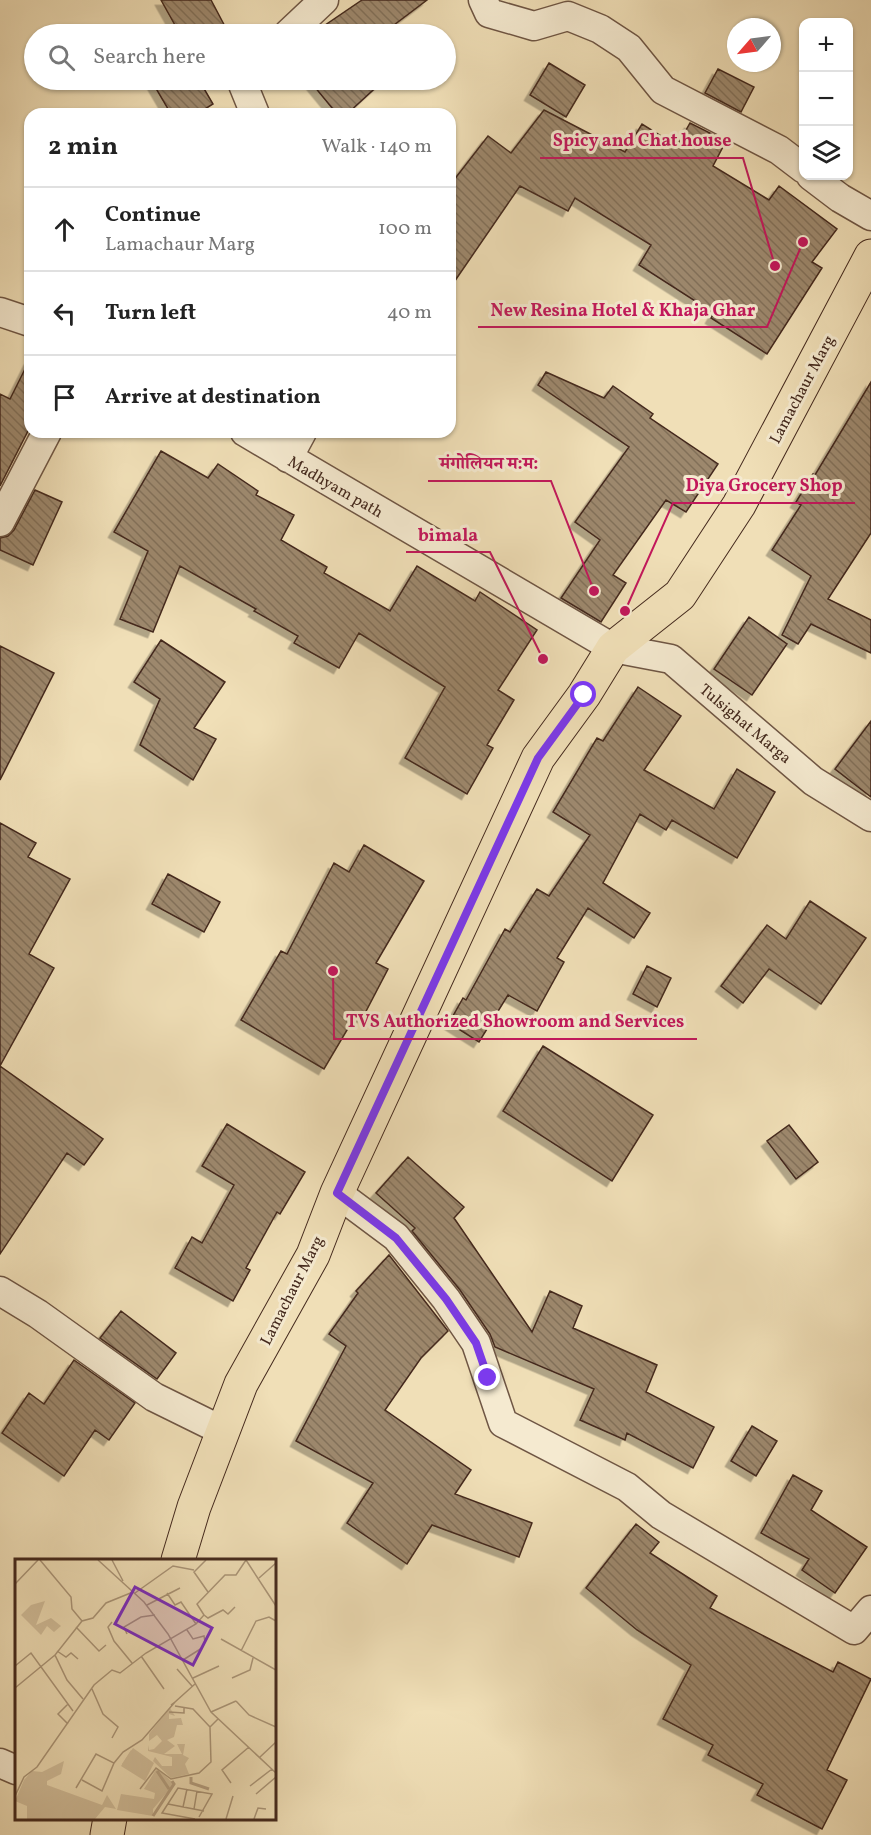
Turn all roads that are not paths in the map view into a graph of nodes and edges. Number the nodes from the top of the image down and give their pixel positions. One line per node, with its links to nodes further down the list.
1 (324, 0): 3 (street)
2 (483, 0): 6 (street)
3 (299, 24)
4 (245, 90): 5 (street)
5 (253, 108)
6 (799, 165)
7 (816, 180): 8 (street)
8 (871, 216)
9 (871, 256): 17 (main road, Lamachaur Marg)
10 (0, 312): 11 (street)
11 (24, 320)
12 (44, 438): 16 (street)
13 (256, 438): 15 (street, Madhyam path)
14 (299, 438): 15 (street)
15 (288, 458): 17 (street, Madhyam path)
16 (0, 522)
17 (613, 648): 18 (street, Tulsighat Marga); 19 (main road, Lamachaur Marg)
18 (871, 817)
19 (337, 1193): 21 (main road, Lamachaur Marg); 23 (street)
20 (0, 1291): 21 (street)
21 (223, 1431): 22 (main road, Lamachaur Marg)
22 (178, 1559)
23 (871, 1610)
24 (0, 1762): 25 (street)
25 (15, 1770)

